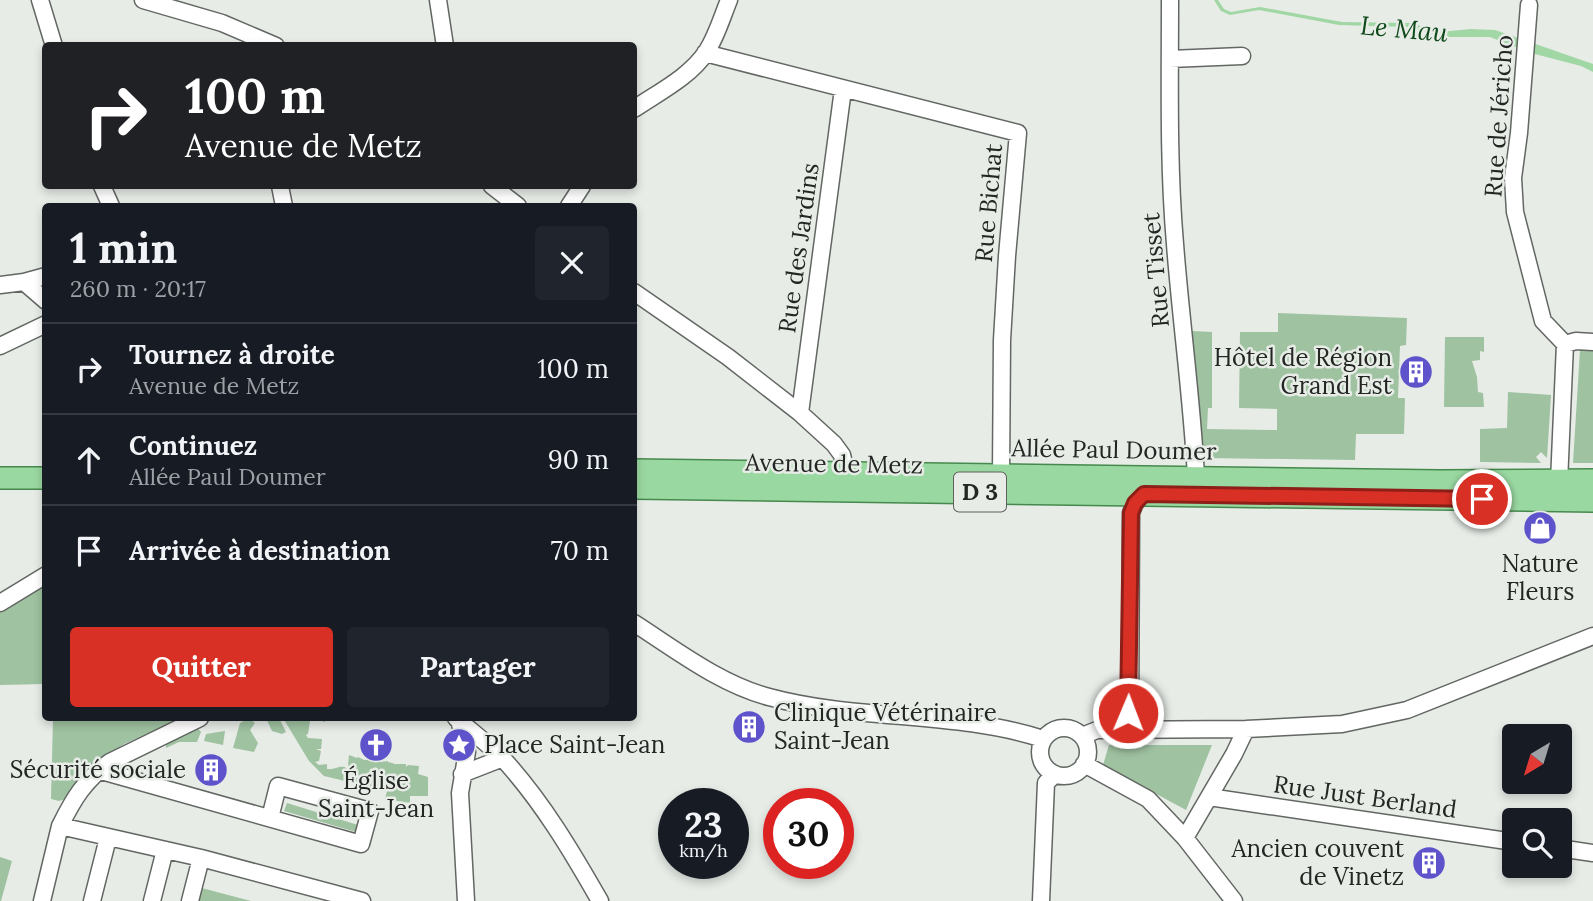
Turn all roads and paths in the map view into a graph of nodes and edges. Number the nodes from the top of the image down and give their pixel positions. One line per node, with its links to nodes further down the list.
1 (40, 0): 8 (street)
2 (143, 0): 7 (street)
3 (438, 0): 9 (street)
4 (729, 0): 10 (street)
5 (1170, 0): 12 (street, Rue Tisset)
6 (1529, 5): 24 (street, Rue de Jéricho)
7 (259, 41)
8 (53, 42)
9 (444, 42)
10 (705, 53): 13 (street, Rue Bichat); 14 (street)
11 (1242, 55): 12 (street)
12 (1170, 60): 32 (street, Rue Tisset)
13 (843, 89): 26 (street, Rue des Jardins); 31 (street, Rue Bichat)
14 (637, 107)
15 (496, 189): 16 (street)
16 (514, 203)
17 (42, 277): 18 (street)
18 (24, 282): 19 (street); 21 (street)
19 (0, 285)
20 (637, 294): 26 (street)
21 (42, 298)
22 (42, 326): 25 (street)
23 (1593, 342): 24 (street)
24 (1565, 344): 36 (street)
25 (0, 346)
26 (800, 413): 30 (street)
27 (0, 463): 28 (main road)
28 (42, 464)
29 (637, 470): 30 (main road, Allée Paul Doumer / D 3)
30 (846, 472): 31 (main road, Allée Paul Doumer / D 3)
31 (1001, 475): 32 (main road, Allée Paul Doumer / D 3)
32 (1196, 477): 36 (main road, Allée Paul Doumer / D 3)
33 (0, 478): 34 (main road)
34 (42, 478)
35 (1593, 481): 36 (main road, Allée Paul Doumer / D 3)
36 (1559, 482)
37 (637, 488): 38 (main road, Avenue de Metz / D 3)
38 (1144, 494): 39 (main road, Avenue de Metz / D 3); 48 (street)
39 (1593, 501)
40 (42, 577): 41 (street)
41 (0, 603)
42 (637, 625): 50 (street)
43 (1593, 636): 47 (street)
44 (193, 721): 53 (street)
45 (458, 721): 54 (street)
46 (459, 721): 51 (street)
47 (1245, 729): 48 (street); 56 (street)
48 (1130, 730): 49 (street)
49 (1082, 736): 50 (street); 52 (street)
50 (1043, 739): 55 (street)
51 (503, 758): 54 (street); 73 (street)
52 (1084, 764): 55 (street); 60 (street)
53 (98, 770): 57 (street); 58 (street)
54 (462, 774): 72 (street)
55 (1055, 774): 74 (street)
56 (1209, 797): 60 (street); 61 (street, Rue Just Berland)
57 (270, 818): 57 (street)
58 (60, 827): 59 (street); 67 (street)
59 (108, 838): 62 (street); 68 (street)
60 (1185, 838): 75 (street)
61 (1502, 840)
62 (165, 850): 65 (street); 69 (street)
63 (1572, 850): 64 (street)
64 (1593, 853)
65 (201, 858): 66 (street); 70 (street)
66 (344, 899): 71 (street)
67 (41, 901)
68 (92, 901)
69 (152, 901)
70 (190, 901)
71 (362, 901)
72 (467, 901)
73 (600, 901)
74 (1041, 901)
75 (1234, 901)

